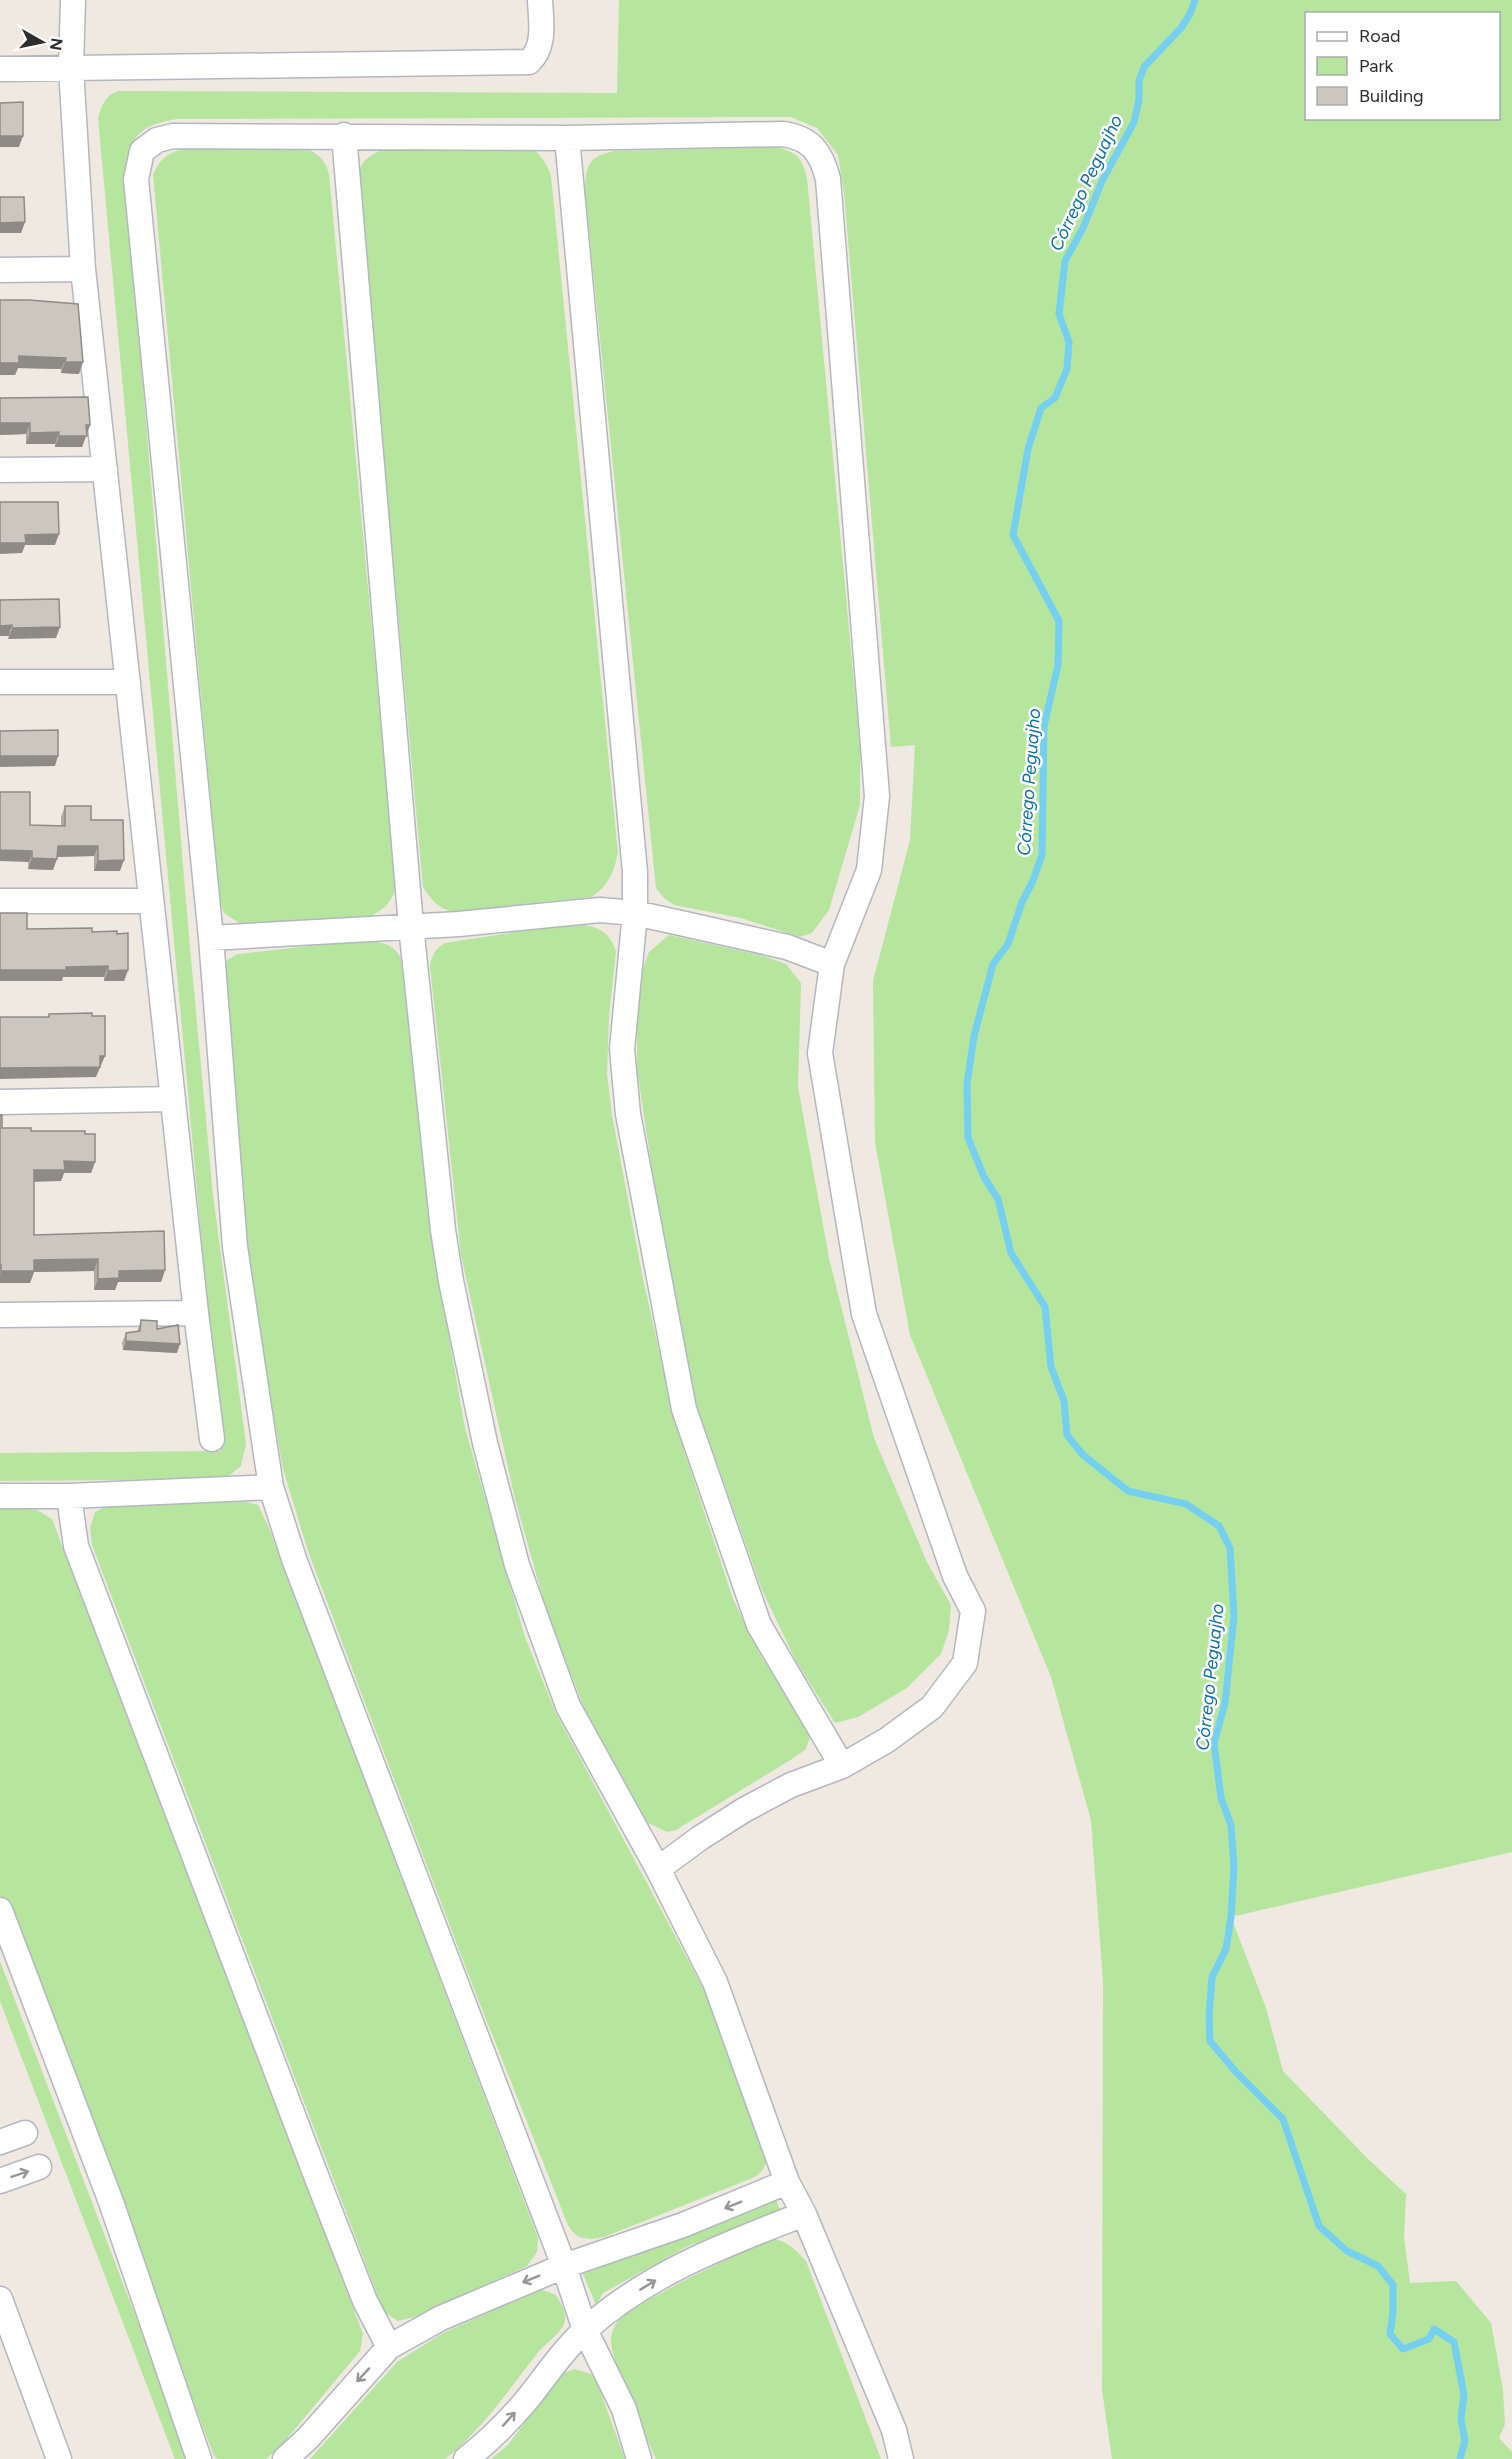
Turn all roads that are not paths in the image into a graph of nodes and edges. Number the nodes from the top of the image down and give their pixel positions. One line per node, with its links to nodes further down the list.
1 (73, 0): 3 (street)
2 (540, 0): 3 (street)
3 (71, 68): 4 (street); 8 (street)
4 (0, 69)
5 (344, 135): 6 (street); 16 (street); 17 (street)
6 (567, 138): 15 (street); 18 (street)
7 (0, 270): 8 (street)
8 (83, 270): 9 (street)
9 (105, 469): 10 (street); 12 (street)
10 (0, 470)
11 (0, 682): 12 (street)
12 (128, 682): 14 (street)
13 (0, 901): 14 (street)
14 (151, 901): 19 (street)
15 (635, 913): 16 (street); 18 (street); 27 (street)
16 (411, 926): 17 (street); 28 (street)
17 (211, 938): 24 (street)
18 (832, 964): 27 (street)
19 (173, 1099): 20 (street); 21 (street)
20 (0, 1102)
21 (196, 1313): 22 (street); 23 (street)
22 (0, 1315)
23 (212, 1439)
24 (271, 1487): 26 (street); 36 (street)
25 (0, 1496): 26 (street)
26 (69, 1496): 39 (street)
27 (842, 1766): 28 (street)
28 (658, 1869): 34 (street)
29 (0, 1910): 41 (street)
30 (25, 2133): 31 (street)
31 (0, 2142)
32 (39, 2167): 33 (street, one-way to 32)
33 (0, 2181)
34 (787, 2182): 35 (street); 36 (street, one-way to 36)
35 (804, 2214): 38 (street, one-way to 35); 45 (street)
36 (564, 2266): 38 (street); 39 (street, one-way to 39)
37 (0, 2299): 40 (street)
38 (585, 2330): 43 (street, one-way to 38); 44 (street)
39 (389, 2347): 42 (street, one-way to 42)
40 (59, 2459)
41 (199, 2459)
42 (285, 2459)
43 (466, 2459)
44 (639, 2459)
45 (901, 2459)

